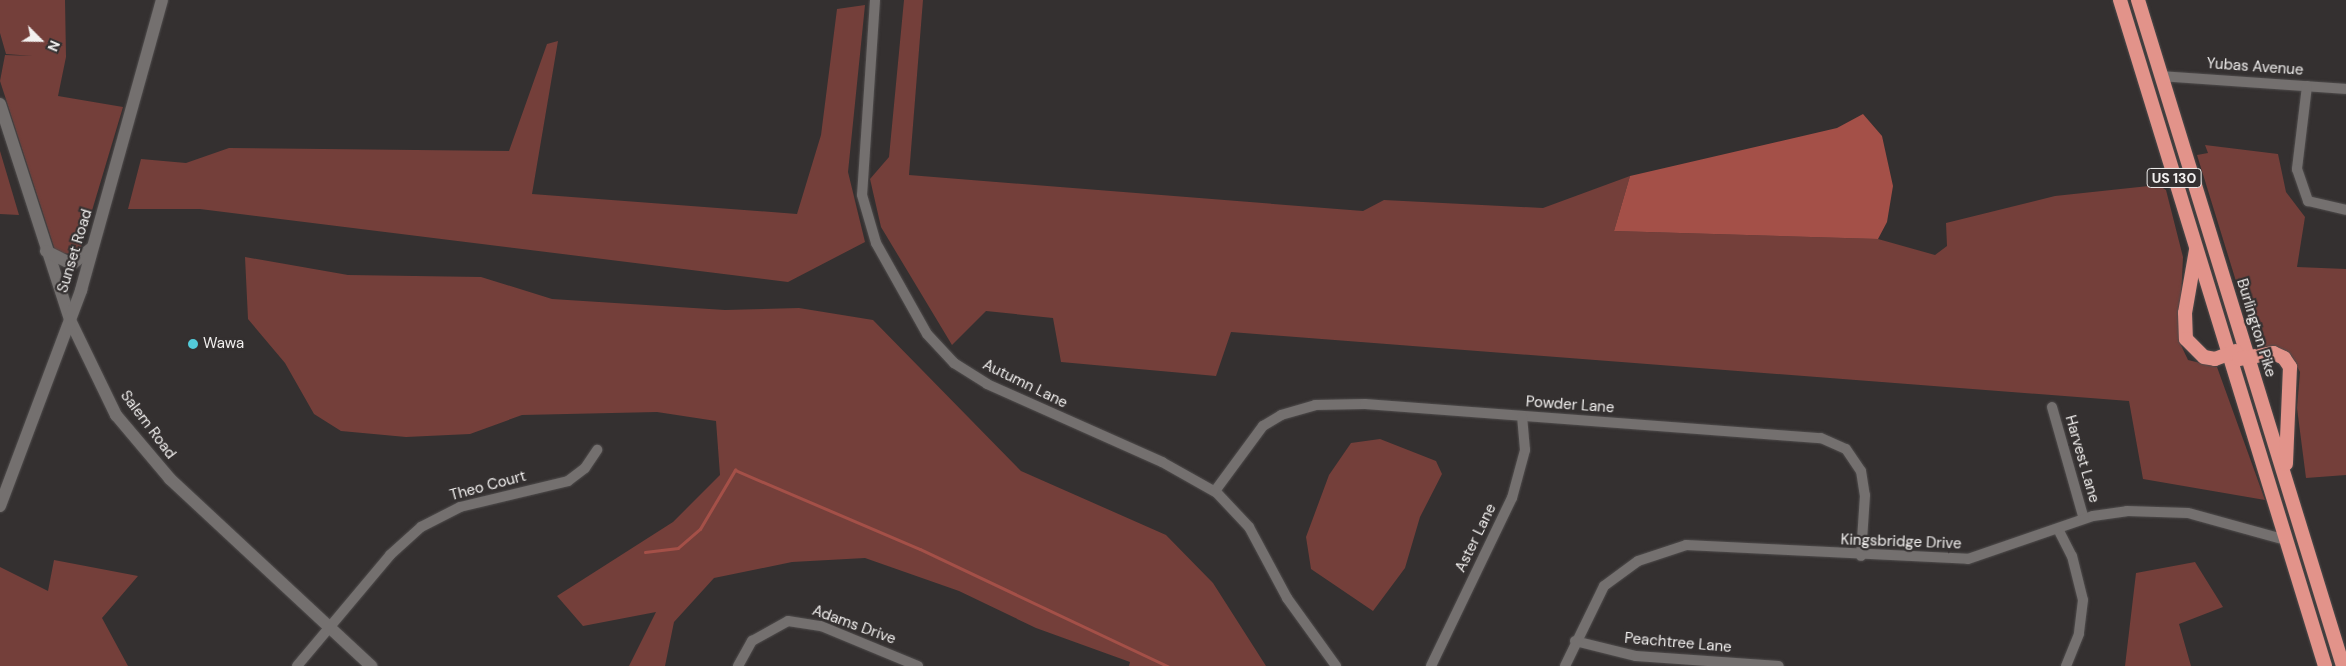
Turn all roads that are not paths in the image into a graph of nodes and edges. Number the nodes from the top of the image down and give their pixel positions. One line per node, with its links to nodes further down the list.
1 (162, 0): 10 (street, Sunset Road)
2 (875, 0): 20 (street, Autumn Lane)
3 (2120, 0): 11 (highway, US 130)
4 (2138, 0): 5 (highway, Burlington Pike / US 130)
5 (2161, 76): 6 (street, Yubas Avenue); 14 (highway, Burlington Pike / US 130)
6 (2307, 86): 7 (street, Yubas Avenue); 9 (street)
7 (2346, 89)
8 (0, 104): 12 (street, Salem Road)
9 (2346, 210)
10 (95, 244): 12 (street); 13 (street, Sunset Road)
11 (2196, 249): 15 (highway, US 130); 15 (highway)
12 (46, 251): 13 (street, Salem Road)
13 (70, 320): 21 (street, Sunset Road); 26 (street, Salem Road)
14 (2245, 349): 15 (highway); 19 (highway, Burlington Pike / US 130); 19 (highway)
15 (2231, 361): 24 (highway, US 130)
16 (2052, 406): 22 (street, Harvest Lane)
17 (1522, 417): 20 (street, Powder Lane); 25 (street, Powder Lane); 34 (street, Aster Lane)
18 (597, 450): 26 (street, Theo Court)
19 (2287, 485): 38 (highway, Burlington Pike / US 130)
20 (1214, 491): 33 (street, Autumn Lane)
21 (0, 506)
22 (2084, 519): 23 (street, Kingsbridge Drive); 24 (street, Kingsbridge Drive)
23 (2058, 529): 25 (street, Kingsbridge Drive); 29 (street)
24 (2286, 540): 37 (highway, US 130)
25 (1861, 556): 27 (street, Kingsbridge Drive)
26 (332, 629): 28 (street, Theo Court); 30 (street, Salem Road)
27 (1575, 641): 35 (street, Kingsbridge Drive); 36 (street, Peachtree Lane)
28 (301, 665)
29 (2070, 665)
30 (371, 666)
31 (738, 666): 32 (street, Adams Drive)
32 (918, 666)
33 (1336, 666)
34 (1431, 666)
35 (1565, 666)
36 (1779, 666)
37 (2325, 666)
38 (2343, 666)

